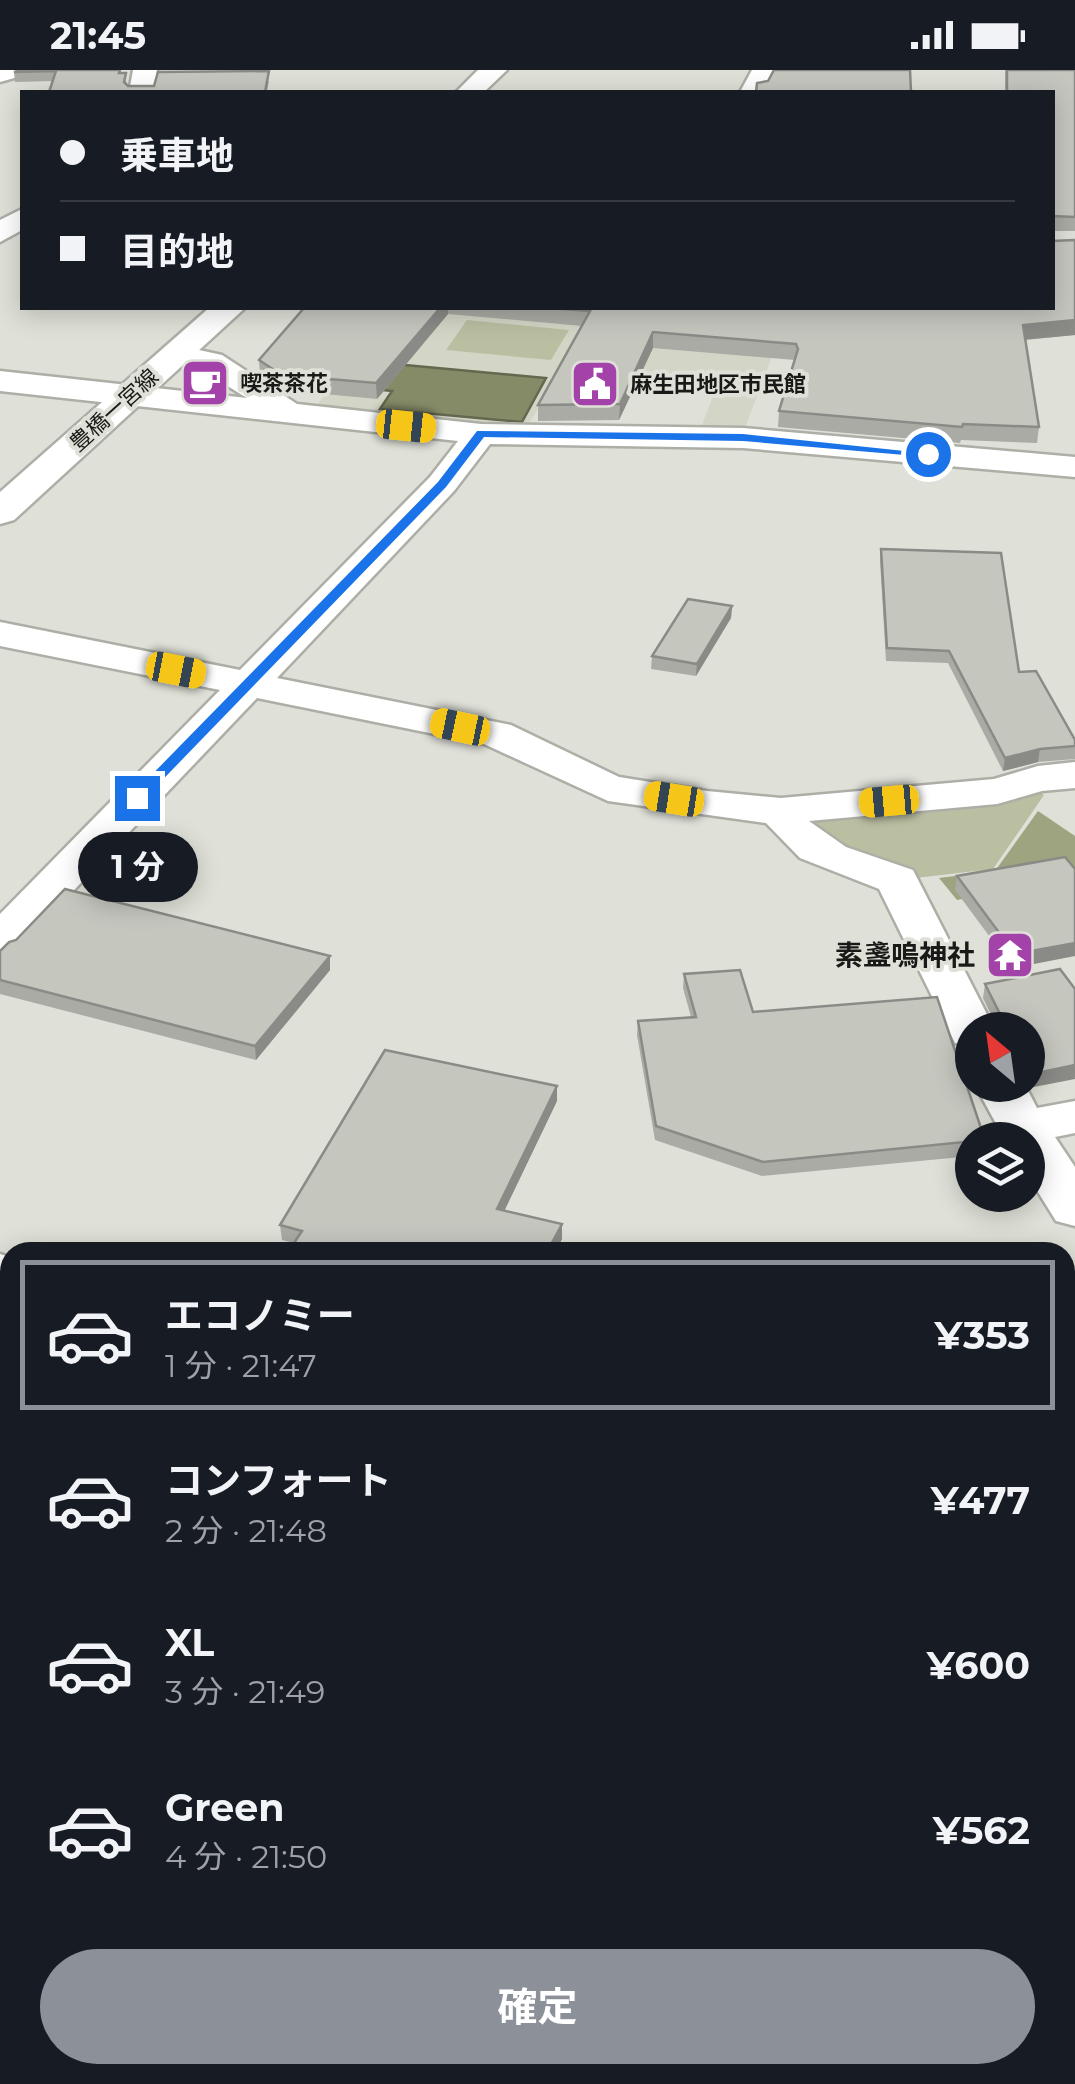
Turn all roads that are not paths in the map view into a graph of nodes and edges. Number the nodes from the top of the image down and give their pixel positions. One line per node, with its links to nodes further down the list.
1 (17, 70): 3 (street)
2 (494, 70): 4 (main road)
3 (0, 75)
4 (471, 90)
5 (20, 219): 6 (street)
6 (0, 234)
7 (226, 310): 8 (main road, 豊橋一宮線)
8 (176, 354): 10 (main road, 豊橋一宮線); 11 (street)
9 (0, 381): 10 (street)
10 (128, 395): 11 (street); 14 (main road, 豊橋一宮線)
11 (293, 413): 12 (street)
12 (481, 434): 13 (street); 16 (street)
13 (1075, 467)
14 (0, 512)
15 (0, 634): 16 (street)
16 (246, 684): 18 (street); 19 (street)
17 (1075, 775): 18 (street)
18 (781, 811): 20 (street)
19 (0, 941)
20 (962, 1012)
21 (1011, 1106): 22 (street); 23 (street)
22 (1075, 1116)
23 (1075, 1208)

